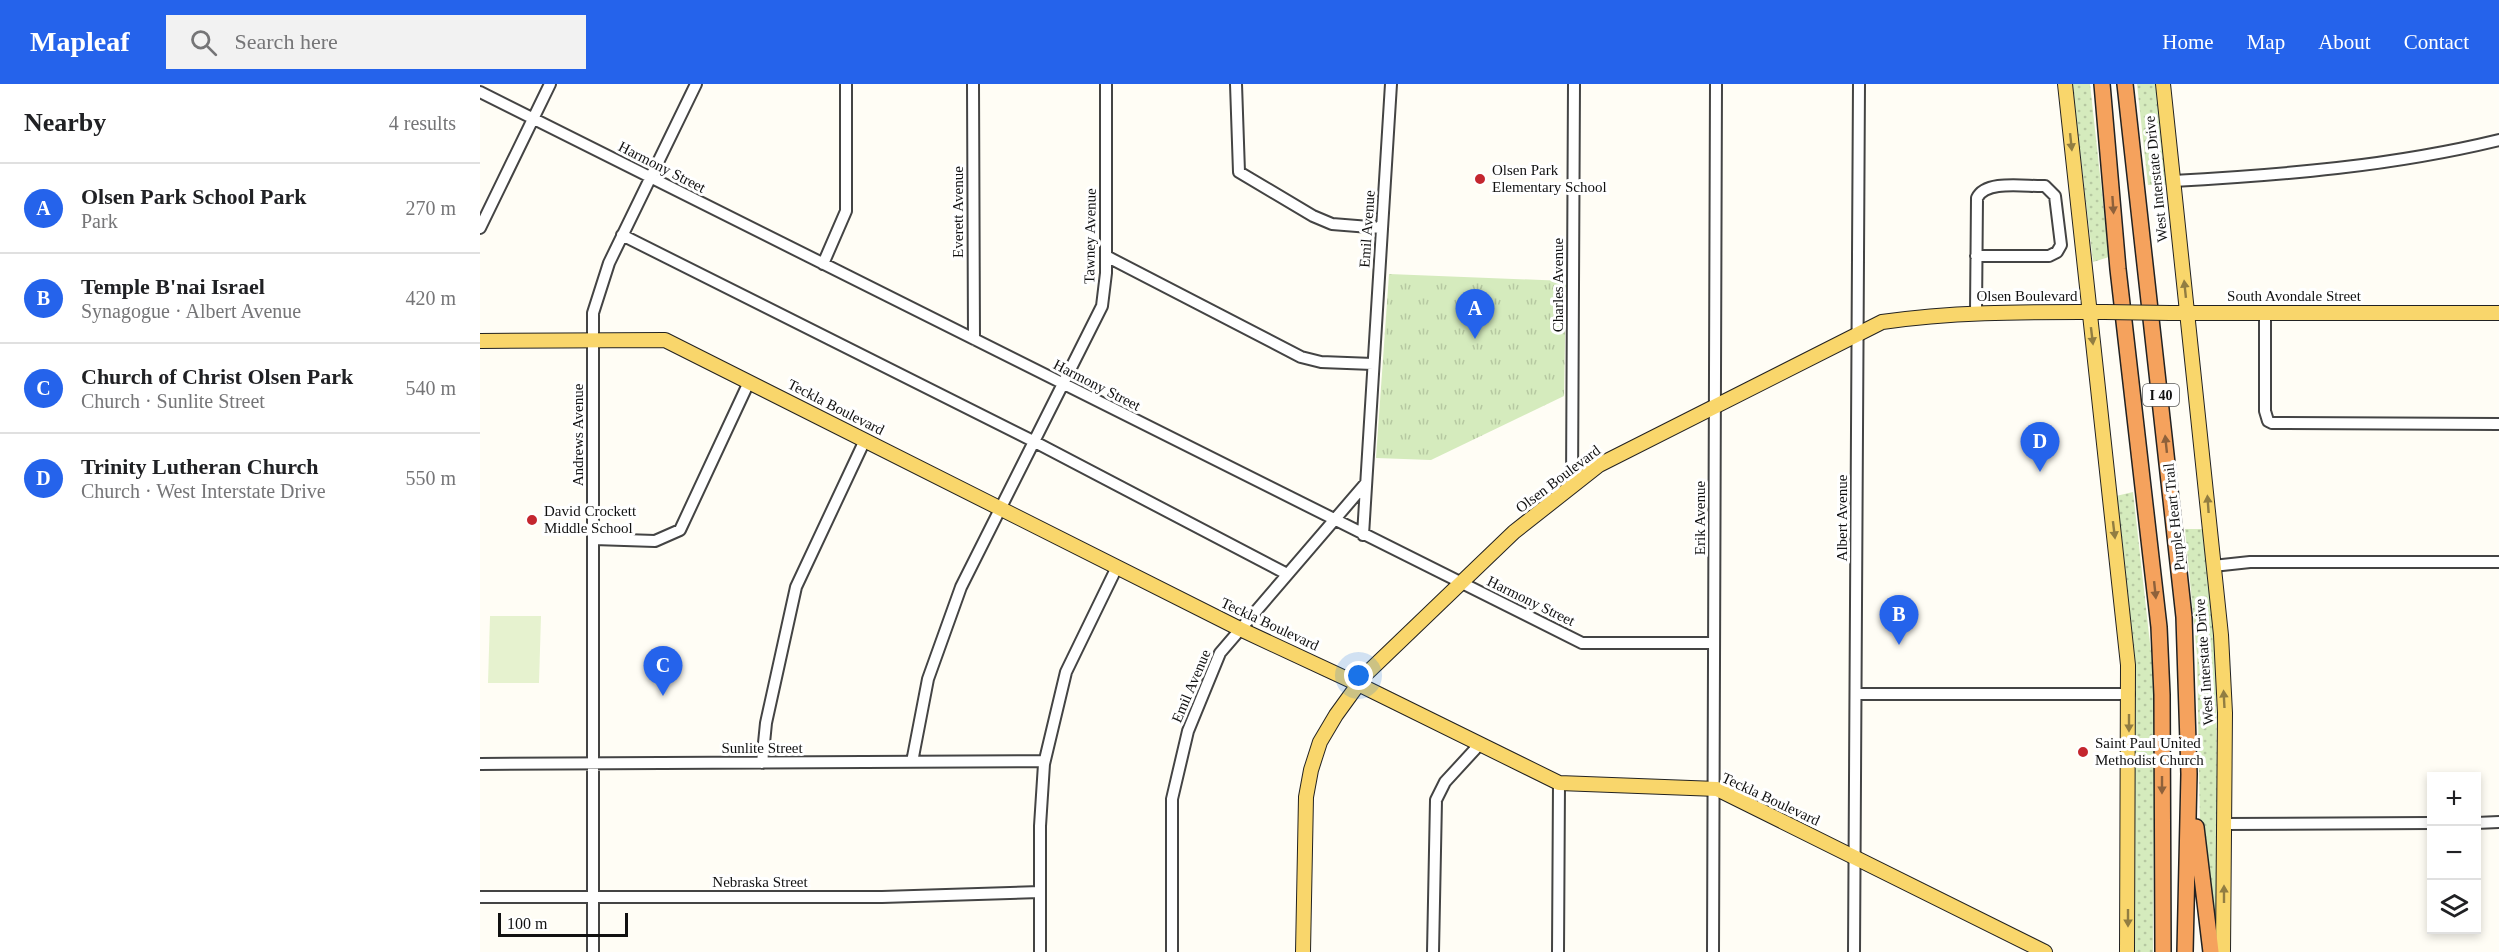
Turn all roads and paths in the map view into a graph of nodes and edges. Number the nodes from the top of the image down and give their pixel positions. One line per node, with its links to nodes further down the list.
1 (550, 84): 17 (street)
2 (696, 84): 20 (street, Andrews Avenue)
3 (846, 84): 27 (street)
4 (973, 84): 34 (street, Everett Avenue)
5 (1106, 84): 25 (street, Tawney Avenue)
6 (1236, 84): 23 (street)
7 (1391, 84): 23 (street, Emil Avenue)
8 (1574, 84): 45 (street, Charles Avenue)
9 (1716, 84): 40 (street, Erik Avenue)
10 (1859, 84): 33 (street, Albert Avenue)
11 (2065, 84): 29 (main road, one-way to 29)
12 (2098, 84): 18 (highway)
13 (2102, 84): 18 (highway, Purple Heart Trail / I 40)
14 (2163, 84): 21 (main road, West Interstate Drive)
15 (2125, 86): 66 (highway, Purple Heart Trail / I 40, one-way to 15)
16 (480, 92): 17 (street, Harmony Street)
17 (533, 119): 20 (street, Harmony Street); 22 (street)
18 (2108, 140): 87 (highway, Purple Heart Trail / I 40, one-way to 87)
19 (2499, 140): 21 (street)
20 (649, 177): 24 (street, Andrews Avenue); 27 (street, Harmony Street)
21 (2173, 181): 31 (main road, West Interstate Drive, one-way to 21)
22 (480, 228)
23 (1382, 228): 37 (street, Emil Avenue)
24 (622, 235): 35 (street, Andrews Avenue); 43 (street)
25 (1106, 256): 37 (street); 39 (street, Tawney Avenue)
26 (1976, 256): 26 (street); 28 (street)
27 (823, 264): 34 (street, Harmony Street)
28 (1976, 312): 29 (main road, Olsen Boulevard); 33 (main road, Olsen Boulevard)
29 (2089, 312): 31 (main road, South Avondale Street, bridge); 59 (main road, one-way to 59)
30 (2265, 312): 31 (main road, South Avondale Street); 32 (main road, South Avondale Street); 41 (street)
31 (2188, 313): 51 (main road, West Interstate Drive, one-way to 31)
32 (2499, 313)
33 (1858, 334): 40 (main road, Olsen Boulevard); 58 (street, Albert Avenue)
34 (974, 339): 39 (street, Harmony Street)
35 (593, 340): 36 (main road, Teckla Boulevard); 38 (main road, Teckla Boulevard); 49 (street, Andrews Avenue)
36 (480, 341)
37 (1373, 364): 44 (street, Emil Avenue)
38 (749, 382): 42 (main road, Teckla Boulevard); 49 (street)
39 (1062, 384): 43 (street, Tawney Avenue); 47 (street, Harmony Street)
40 (1715, 406): 45 (main road, Olsen Boulevard); 56 (street, Erik Avenue)
41 (2499, 424)
42 (865, 440): 46 (main road, Teckla Boulevard); 63 (street)
43 (1033, 441): 46 (street, Tawney Avenue); 53 (street)
44 (1366, 483): 47 (street, Emil Avenue); 48 (street, Emil Avenue)
45 (1572, 486): 54 (main road, Olsen Boulevard)
46 (1000, 508): 52 (main road, Teckla Boulevard); 62 (street, Tawney Avenue)
47 (1333, 519): 48 (street, Harmony Street); 53 (street, Emil Avenue)
48 (1364, 535): 54 (street, Harmony Street)
49 (594, 539): 65 (street, Andrews Avenue)
50 (2499, 562): 51 (street)
51 (2213, 566): 72 (main road, West Interstate Drive, one-way to 51)
52 (1117, 567): 55 (main road, Teckla Boulevard); 61 (street)
53 (1287, 574): 55 (street, Emil Avenue)
54 (1462, 584): 56 (street, Harmony Street); 57 (main road, Olsen Boulevard)
55 (1240, 629): 57 (main road, Teckla Boulevard); 79 (street, Emil Avenue)
56 (1714, 643): 68 (street, Erik Avenue)
57 (1358, 684): 60 (main road, Teckla Boulevard); 80 (main road, Olsen Boulevard)
58 (1856, 694): 59 (street); 73 (street, Albert Avenue)
59 (2129, 694): 86 (main road, one-way to 86)
60 (1479, 745): 67 (main road, Teckla Boulevard); 81 (street)
61 (1044, 761): 62 (street, Sunlite Street); 74 (street)
62 (912, 762): 63 (street, Sunlite Street)
63 (762, 763): 65 (street, Sunlite Street)
64 (480, 764): 65 (street, Sunlite Street)
65 (594, 764): 76 (street, Andrews Avenue)
66 (2189, 774): 88 (highway, Purple Heart Trail / I 40); 89 (highway)
67 (1559, 783): 68 (main road, Teckla Boulevard); 82 (street)
68 (1714, 788): 73 (main road, Teckla Boulevard); 83 (street, Erik Avenue)
69 (2481, 822): 70 (street)
70 (2499, 822)
71 (2427, 823): 72 (street)
72 (2224, 824): 90 (main road, West Interstate Drive, one-way to 72)
73 (1854, 857): 84 (street, Albert Avenue); 85 (main road, Teckla Boulevard)
74 (1040, 892): 76 (street, Nebraska Street); 78 (street)
75 (480, 897): 76 (street, Nebraska Street)
76 (593, 897): 77 (street, Andrews Avenue)
77 (593, 952)
78 (1040, 952)
79 (1172, 952)
80 (1303, 952)
81 (1433, 952)
82 (1558, 952)
83 (1713, 952)
84 (1854, 952)
85 (2045, 952)
86 (2127, 952)
87 (2163, 952)
88 (2185, 952)
89 (2211, 952)
90 (2223, 952)

